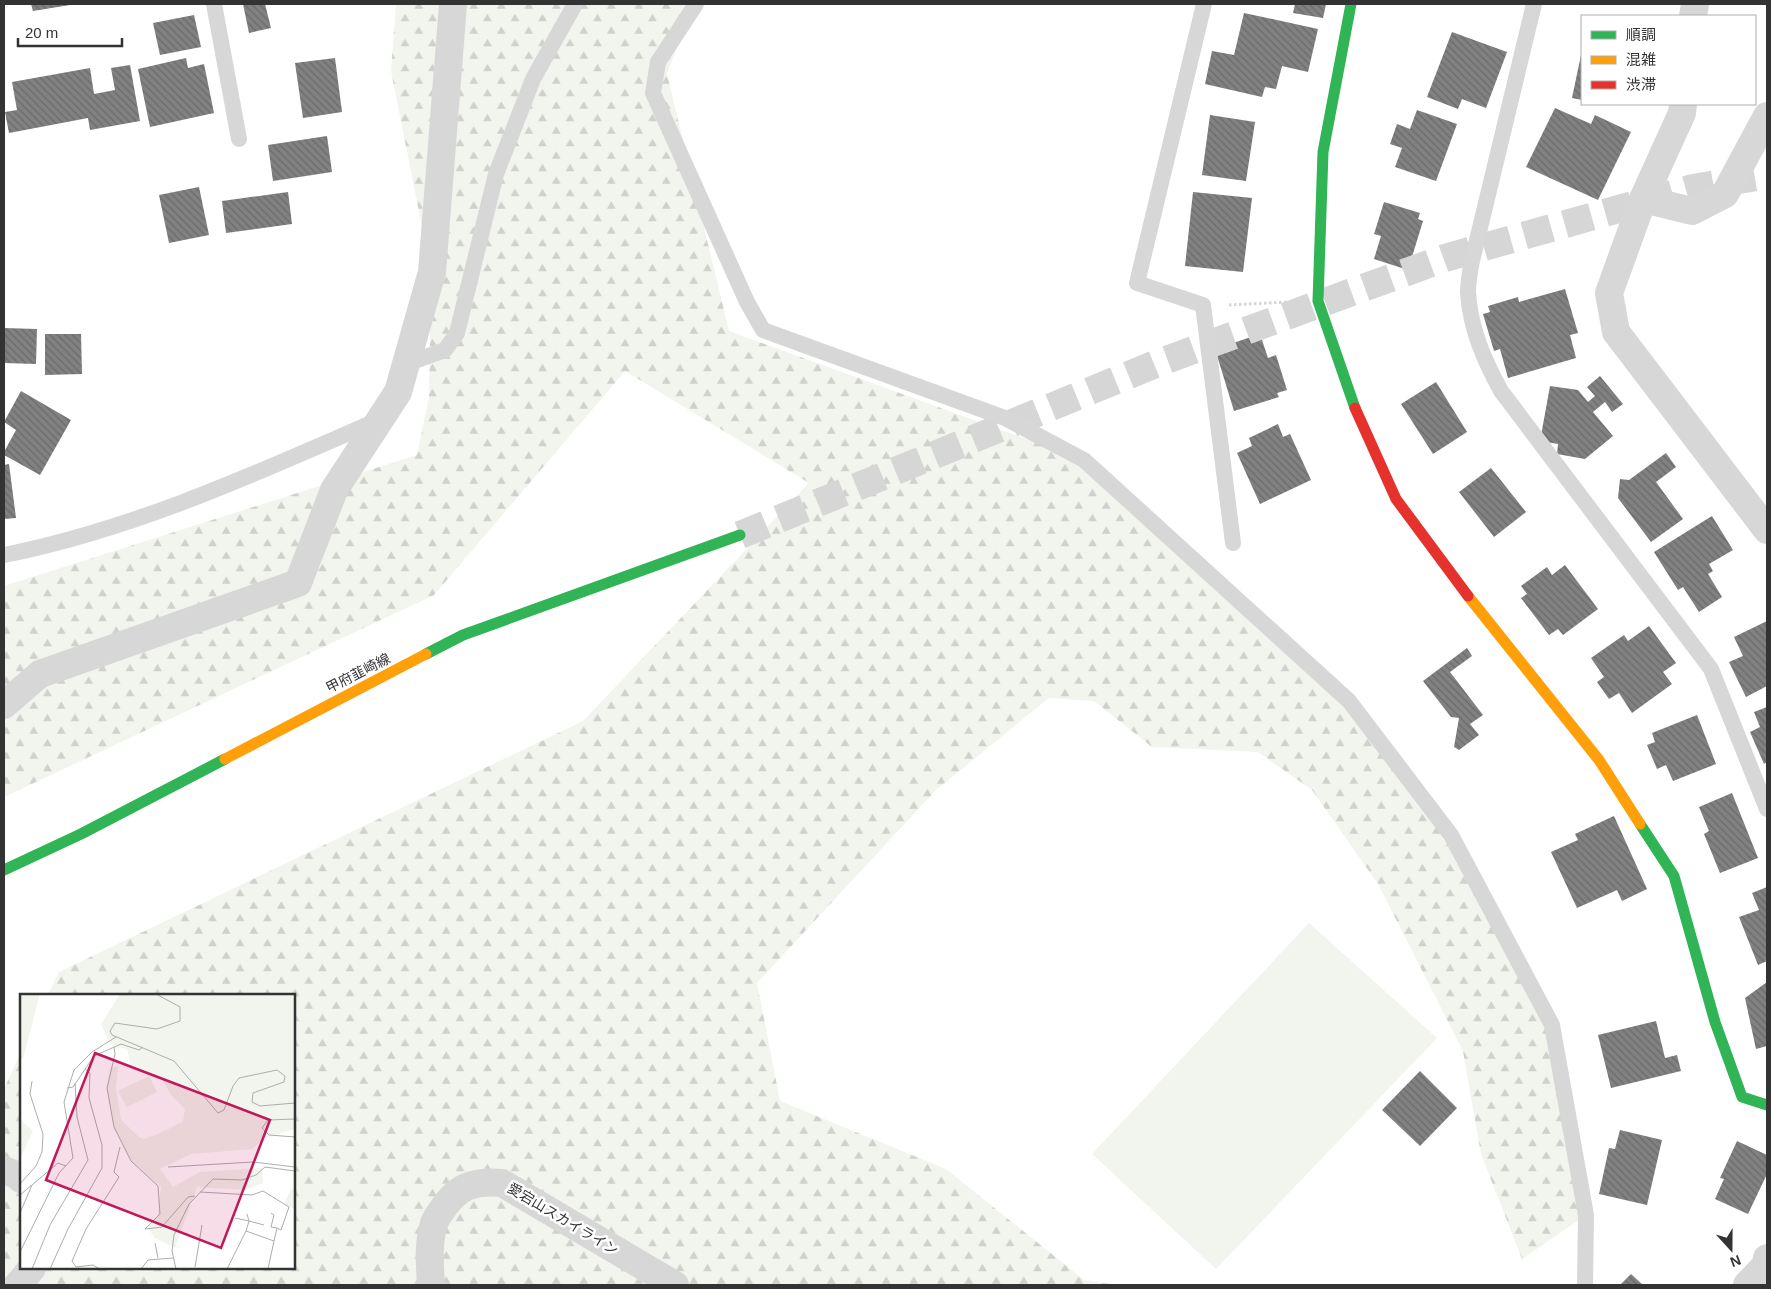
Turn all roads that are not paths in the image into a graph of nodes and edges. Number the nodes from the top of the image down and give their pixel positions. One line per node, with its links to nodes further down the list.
1 (214, 4): 10 (lane)
2 (453, 4): 12 (street)
3 (575, 4): 12 (lane)
4 (696, 4): 29 (lane)
5 (1204, 4): 16 (lane)
6 (1351, 4): 21 (street)
7 (1534, 4): 19 (lane)
8 (1683, 105): 11 (street)
9 (1767, 116): 11 (street)
10 (240, 139)
11 (1643, 199): 14 (street)
12 (406, 364): 13 (street)
13 (380, 419): 17 (lane); 18 (street)
14 (1767, 530)
15 (740, 535): 20 (street, 甲府韮崎線)
16 (1233, 543)
17 (4, 555)
18 (4, 705)
19 (1767, 809)
20 (4, 870)
21 (1767, 1105)
22 (4, 1170): 23 (street)
23 (20, 1178)
24 (1767, 1258): 30 (street)
25 (31, 1269): 26 (street)
26 (18, 1285)
27 (431, 1285): 28 (street, 愛宕山スカイライン)
28 (675, 1285)
29 (1584, 1285)
30 (1747, 1285)

